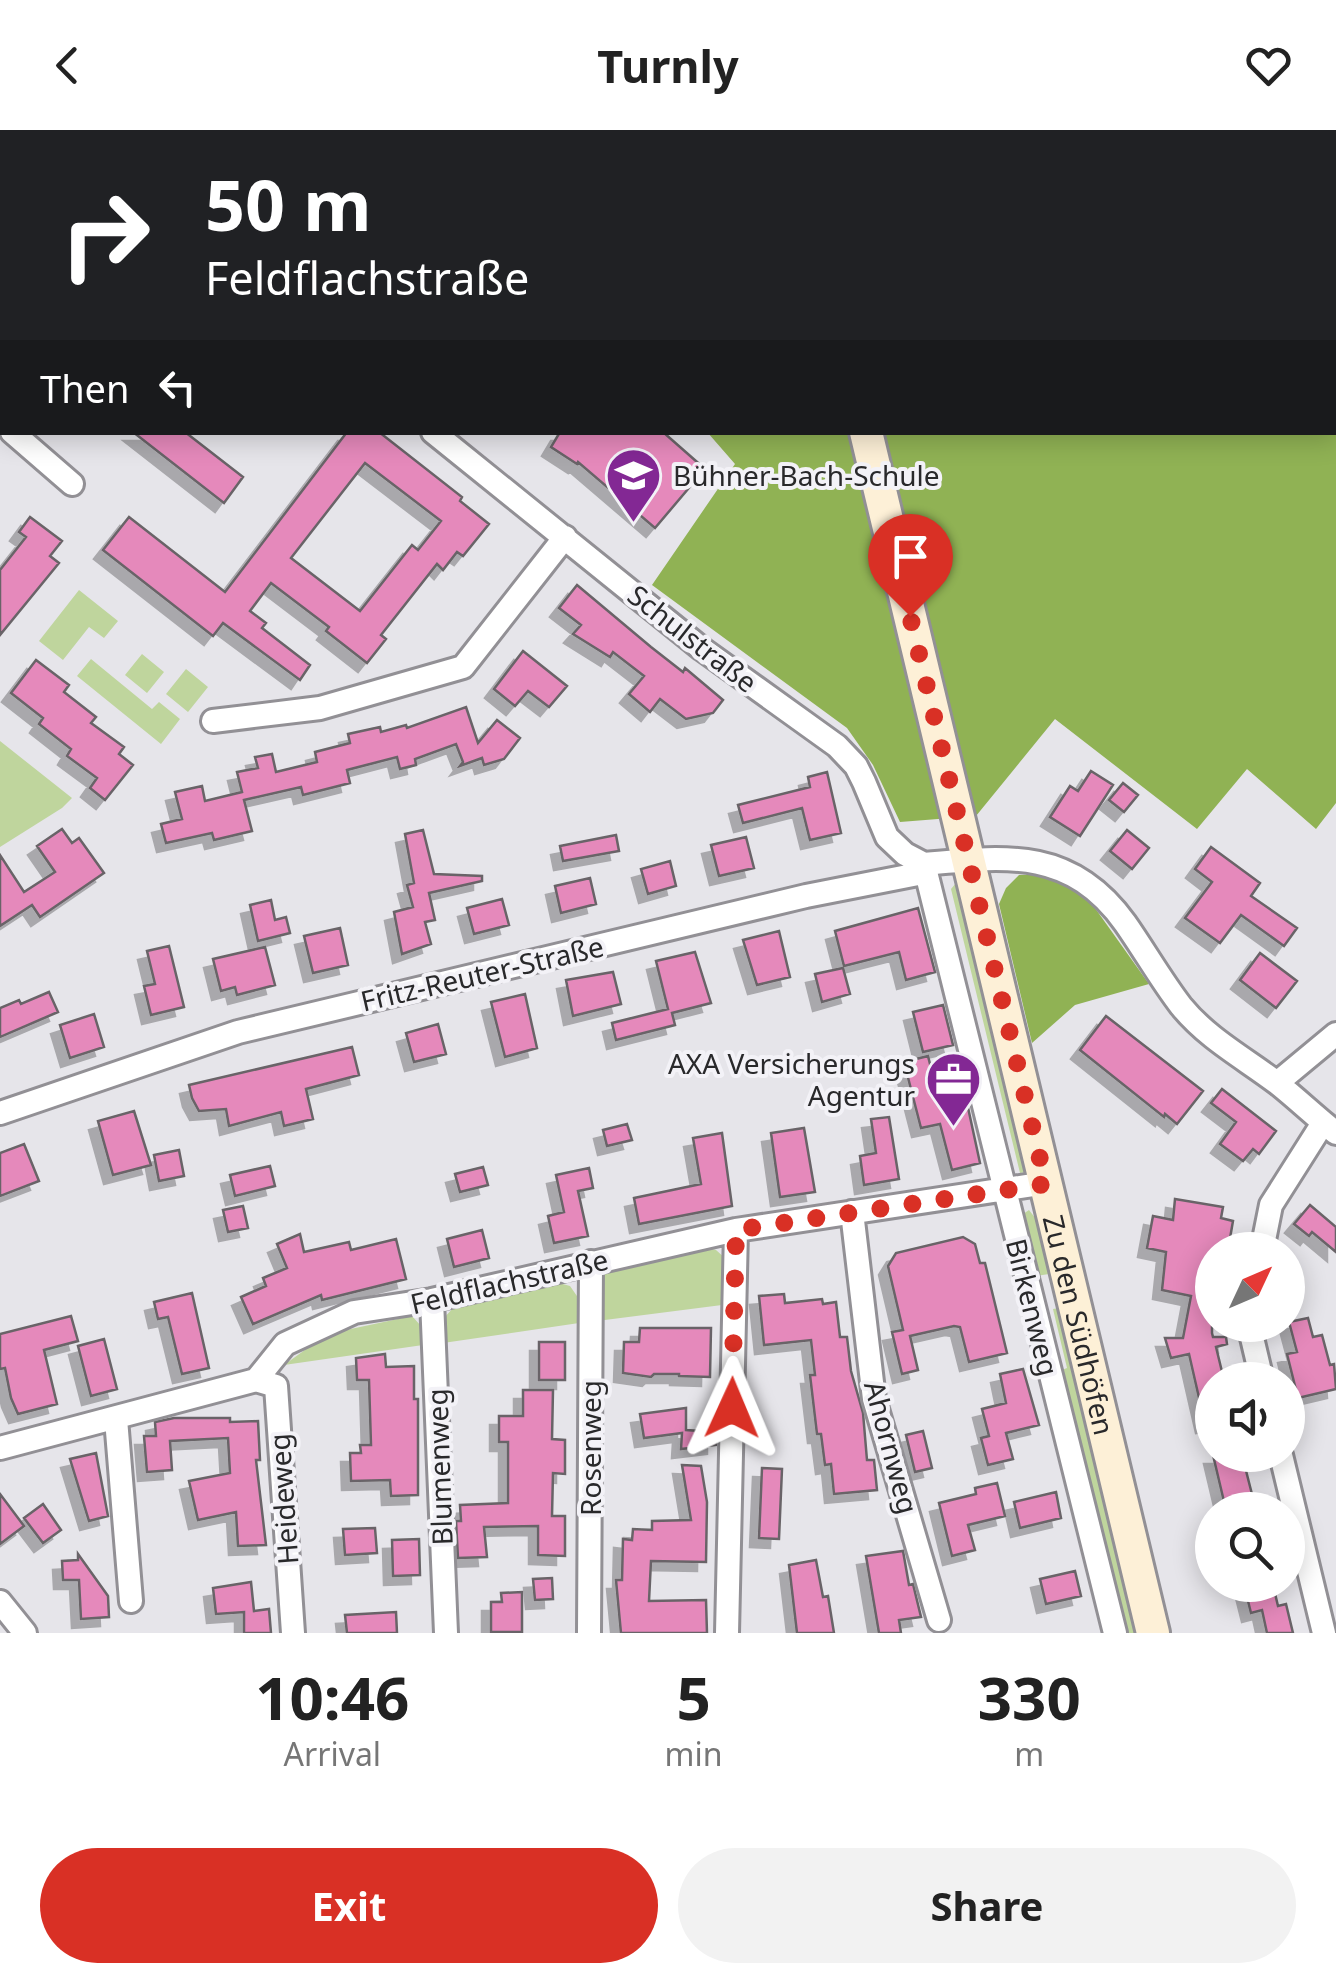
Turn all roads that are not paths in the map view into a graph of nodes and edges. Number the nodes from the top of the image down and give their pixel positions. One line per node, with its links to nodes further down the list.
1 (15, 435): 4 (street)
2 (437, 435): 5 (street, Schulstraße)
3 (867, 435): 7 (street, Zu den Südhöfen)
4 (72, 484)
5 (565, 536): 6 (street); 8 (street, Schulstraße)
6 (214, 722)
7 (967, 860): 8 (street, Fritz-Reuter-Straße); 10 (street, Fritz-Reuter-Straße); 13 (street, Zu den Südhöfen)
8 (924, 864): 11 (street, Fritz-Reuter-Straße); 14 (street, Birkenweg)
9 (1336, 1034): 10 (street)
10 (1277, 1083): 12 (street, Fritz-Reuter-Straße)
11 (0, 1113)
12 (1330, 1128): 17 (street)
13 (1046, 1184): 14 (street, Feldflachstraße); 34 (street, Zu den Südhöfen)
14 (1004, 1191): 15 (street, Feldflachstraße); 33 (street, Birkenweg)
15 (852, 1212): 16 (street, Feldflachstraße); 27 (street, Ahornweg)
16 (736, 1230): 18 (street, Feldflachstraße); 32 (street)
17 (1266, 1232)
18 (590, 1262): 19 (street, Feldflachstraße); 31 (street, Rosenweg)
19 (432, 1300): 20 (street, Feldflachstraße); 30 (street, Blumenweg)
20 (256, 1380): 21 (street); 29 (street, Heideweg)
21 (116, 1419): 22 (street); 25 (street)
22 (0, 1448)
23 (1287, 1472): 24 (street)
24 (1325, 1588): 35 (street)
25 (131, 1601)
26 (0, 1602): 28 (street)
27 (939, 1620)
28 (25, 1633)
29 (293, 1633)
30 (446, 1633)
31 (589, 1633)
32 (728, 1633)
33 (1114, 1633)
34 (1153, 1633)
35 (1324, 1633)

